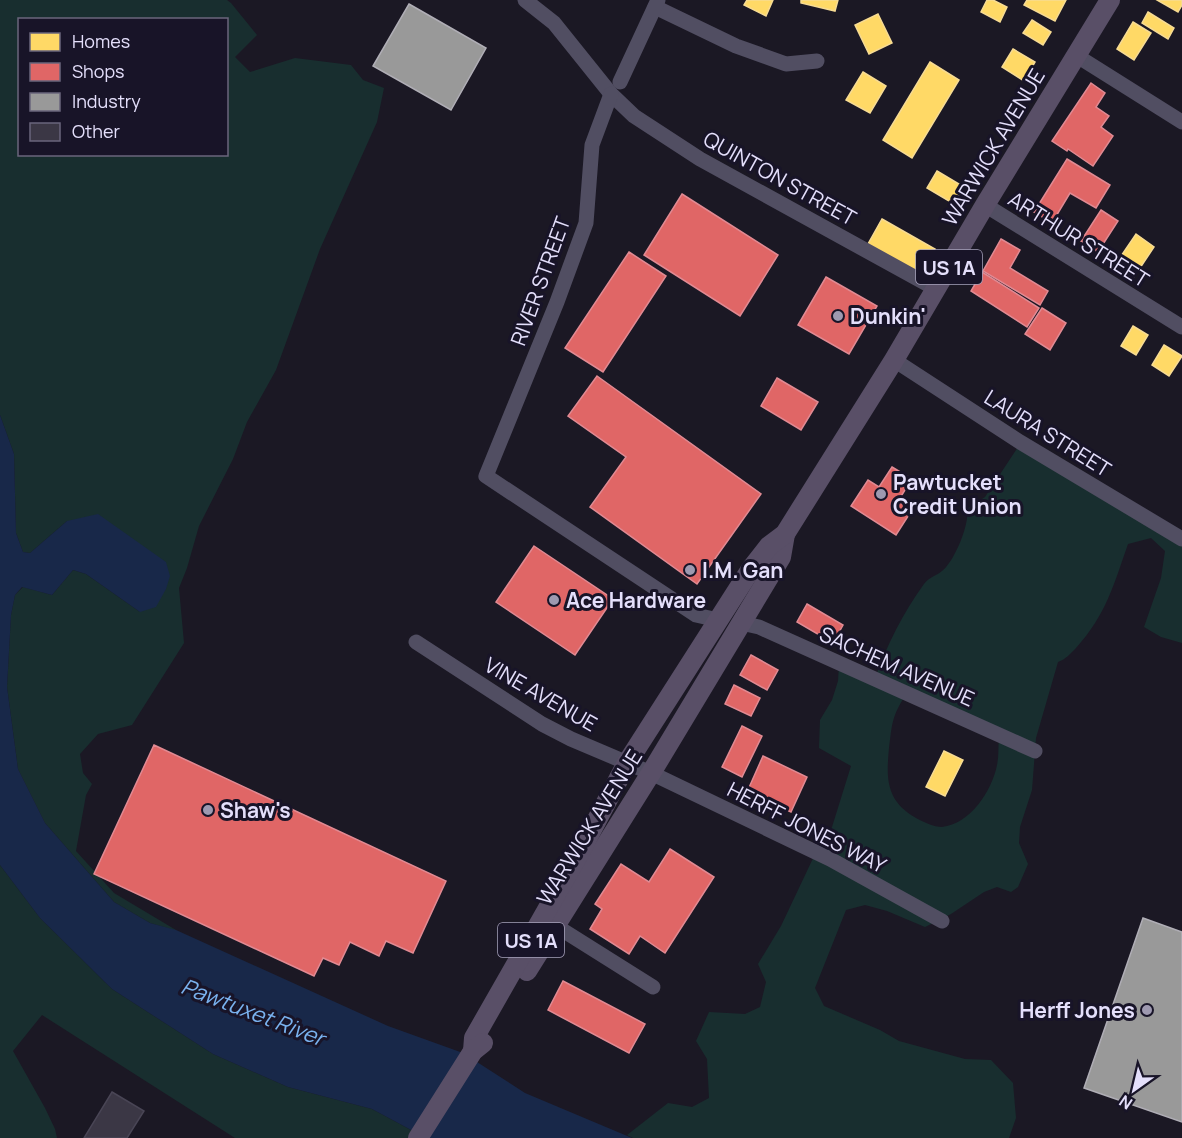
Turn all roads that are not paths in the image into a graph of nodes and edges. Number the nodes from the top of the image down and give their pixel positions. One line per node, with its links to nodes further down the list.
1 (525, 0): 6 (street, QUINTON STREET)
2 (1110, 0): 4 (main road, WARWICK AVENUE / US 1A)
3 (656, 4): 5 (street); 6 (street, RIVER STREET)
4 (1077, 56): 7 (street); 8 (main road, WARWICK AVENUE / US 1A)
5 (817, 62)
6 (615, 88): 9 (street, QUINTON STREET); 14 (street, RIVER STREET)
7 (1182, 122)
8 (985, 205): 9 (main road, WARWICK AVENUE / US 1A); 10 (street, ARTHUR STREET)
9 (936, 289): 11 (main road, WARWICK AVENUE / US 1A)
10 (1182, 327)
11 (894, 360): 12 (main road, WARWICK AVENUE / US 1A); 13 (street, LAURA STREET)
12 (786, 534): 14 (main road, WARWICK AVENUE / US 1A); 15 (main road, WARWICK AVENUE / US 1A)
13 (1182, 539)
14 (718, 620): 18 (main road, WARWICK AVENUE / US 1A)
15 (741, 623): 17 (street, SACHEM AVENUE); 19 (main road, WARWICK AVENUE / US 1A)
16 (416, 642): 18 (street, VINE AVENUE)
17 (1035, 751)
18 (627, 763): 19 (street, VINE AVENUE); 23 (main road, WARWICK AVENUE / US 1A)
19 (651, 773): 20 (street, HERFF JONES WAY); 21 (main road, WARWICK AVENUE / US 1A)
20 (942, 921)
21 (556, 926): 22 (street); 23 (main road, WARWICK AVENUE / US 1A)
22 (653, 987)
23 (472, 1053): 24 (main road)
24 (418, 1138)

